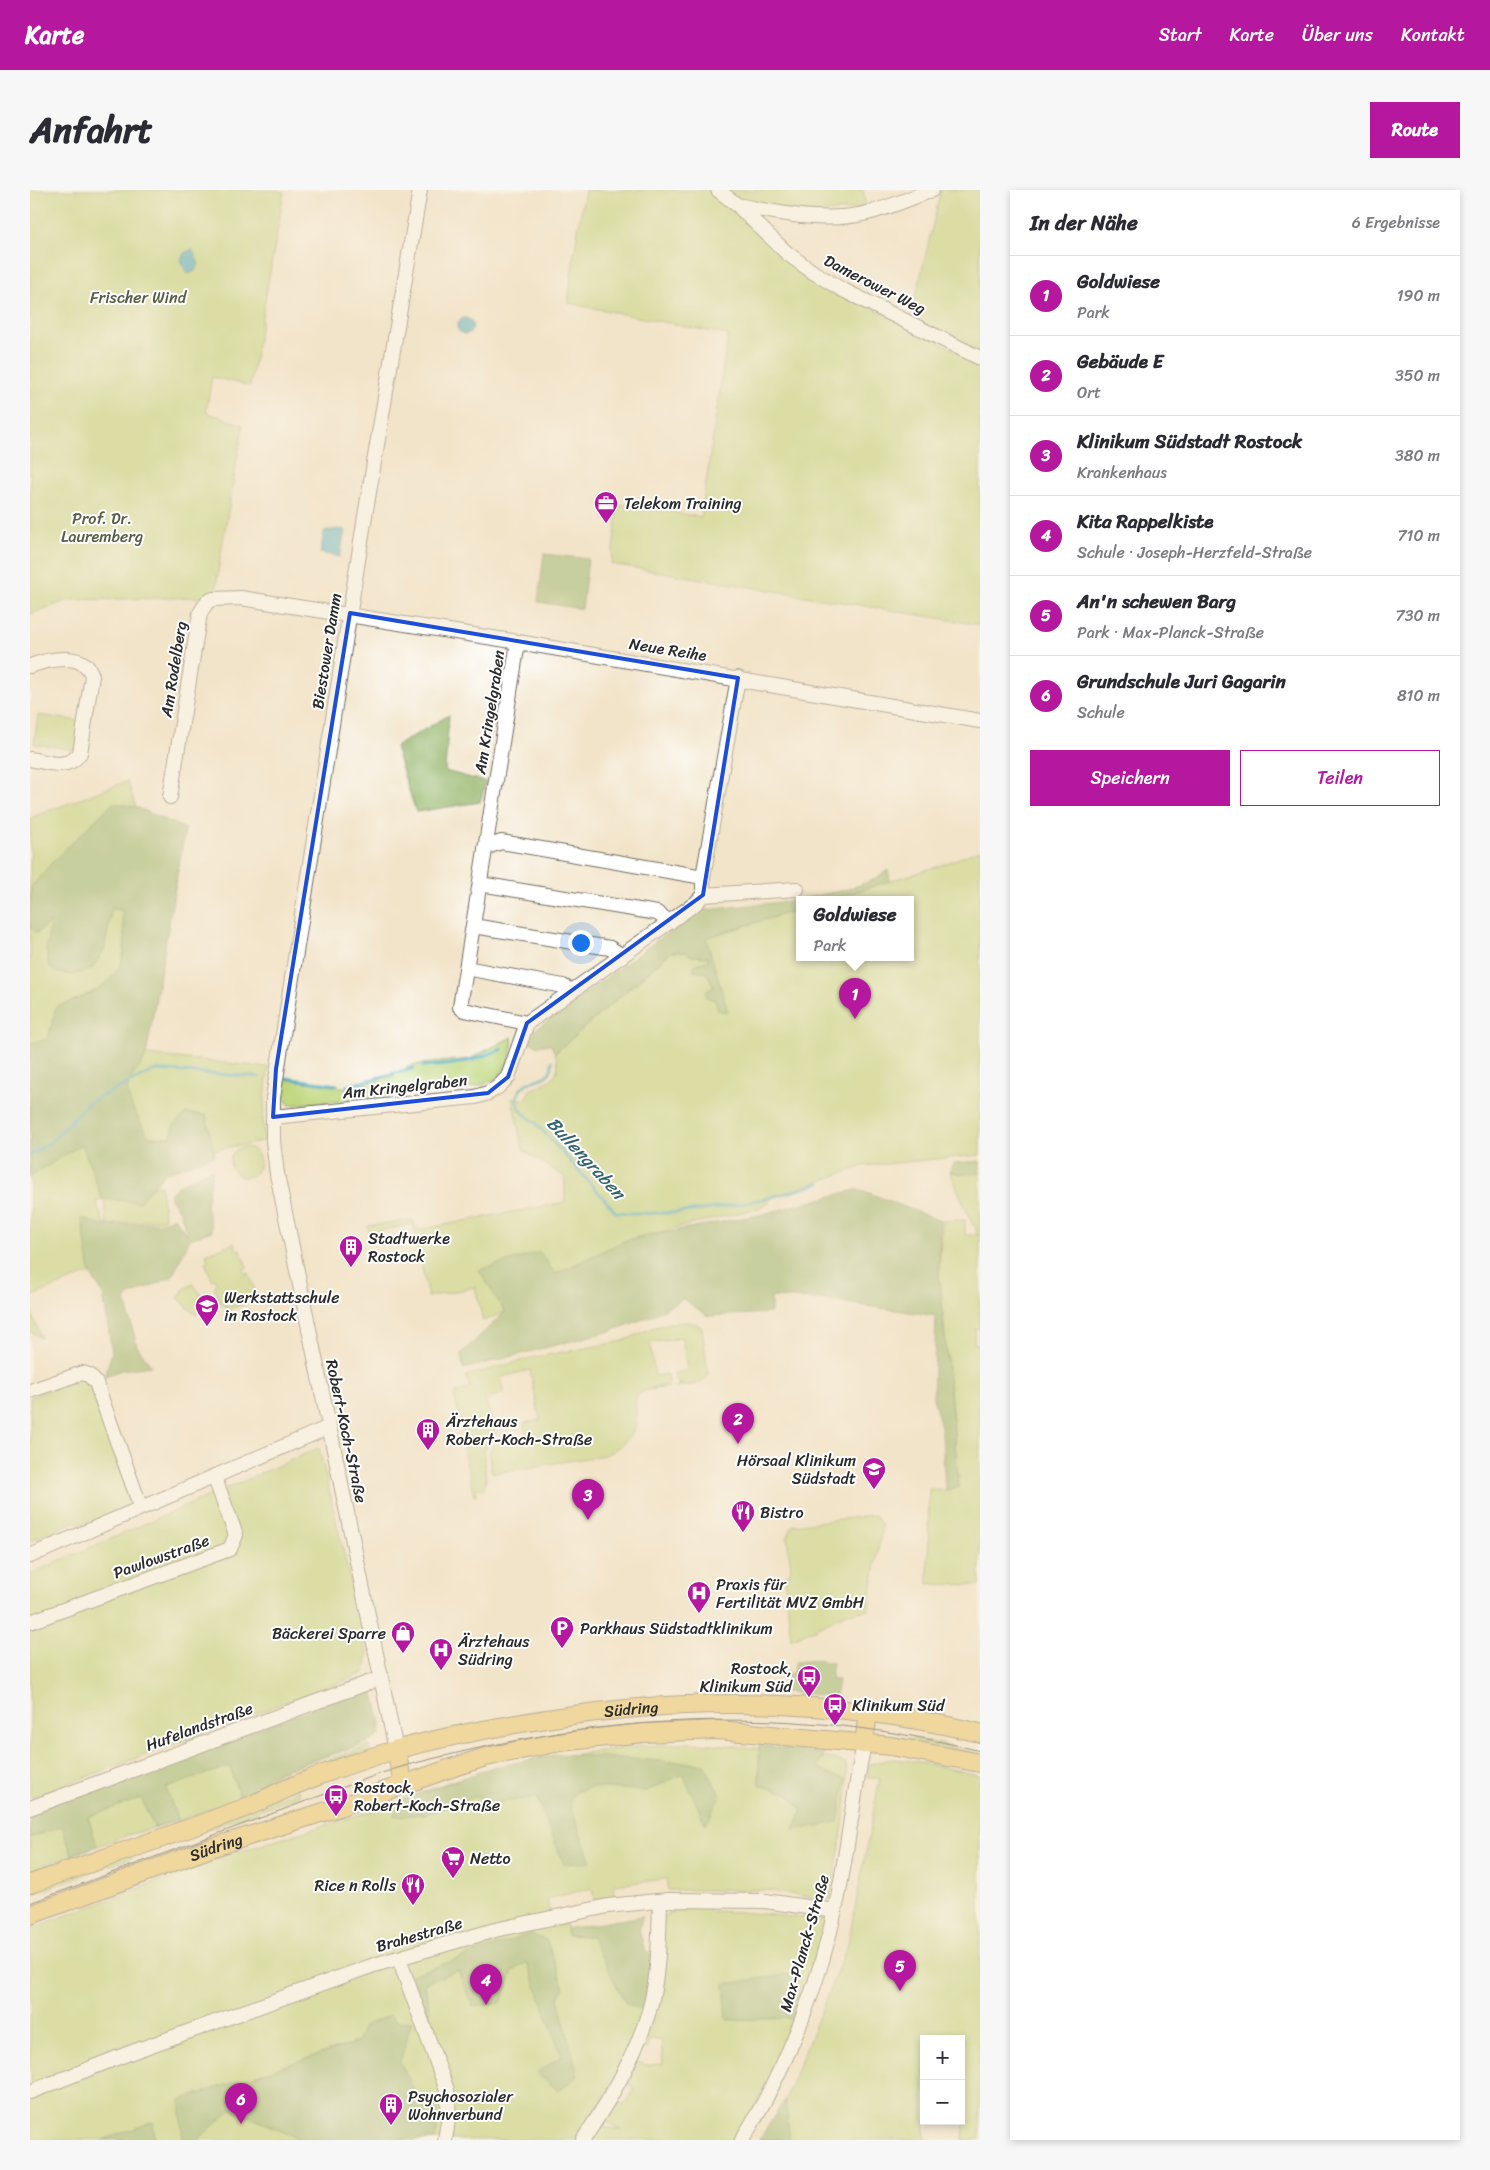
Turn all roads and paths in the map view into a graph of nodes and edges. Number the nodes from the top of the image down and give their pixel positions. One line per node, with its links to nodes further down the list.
1 (420, 190): 6 (street, Biestower Damm)
2 (718, 190): 4 (street, Damerower Weg)
3 (932, 190): 4 (street)
4 (737, 205): 5 (street, Damerower Weg)
5 (980, 358)
6 (350, 614): 7 (street, Neue Reihe); 12 (street, Am Rodelberg); 24 (street, Biestower Damm)
7 (518, 642): 9 (street, Neue Reihe); 13 (street, Am Kringelgraben)
8 (30, 666): 11 (street)
9 (738, 678): 10 (street, Neue Reihe); 14 (street)
10 (980, 721)
11 (30, 759)
12 (170, 797)
13 (485, 848): 14 (street); 15 (street, Am Kringelgraben)
14 (703, 878): 17 (street)
15 (480, 884): 18 (street); 19 (street, Am Kringelgraben)
16 (797, 889): 17 (street)
17 (703, 895): 18 (street)
18 (670, 922): 20 (street)
19 (473, 926): 20 (street); 21 (street, Am Kringelgraben)
20 (622, 956): 22 (street)
21 (466, 968): 22 (street); 23 (street, Am Kringelgraben)
22 (572, 991): 23 (street)
23 (527, 1023): 24 (street, Am Kringelgraben)
24 (273, 1117): 26 (street, Robert-Koch-Straße)
25 (30, 1391): 28 (street)
26 (329, 1427): 27 (street); 31 (street, Robert-Koch-Straße)
27 (214, 1476): 28 (street); 30 (street, Pawlowstraße)
28 (141, 1508): 29 (street)
29 (30, 1556)
30 (30, 1622)
31 (381, 1678): 35 (street, Robert-Koch-Straße); 38 (street, Hufelandstraße)
32 (868, 1712): 33 (main road, Südring); 34 (main road); 35 (main road, Südring)
33 (980, 1733)
34 (864, 1744): 36 (main road, Südring); 37 (main road, Südring); 41 (street, Max-Planck-Straße)
35 (396, 1750): 37 (main road); 39 (main road, Südring)
36 (980, 1763)
37 (403, 1784): 42 (main road, Südring)
38 (30, 1808)
39 (30, 1884)
40 (660, 1901): 41 (street, Brahestraße); 43 (street, Brahestraße); 46 (street)
41 (835, 1911): 47 (street, Max-Planck-Straße)
42 (30, 1915)
43 (400, 1959): 44 (street, Brahestraße); 45 (street)
44 (30, 2092)
45 (445, 2140)
46 (583, 2140)
47 (742, 2140)

